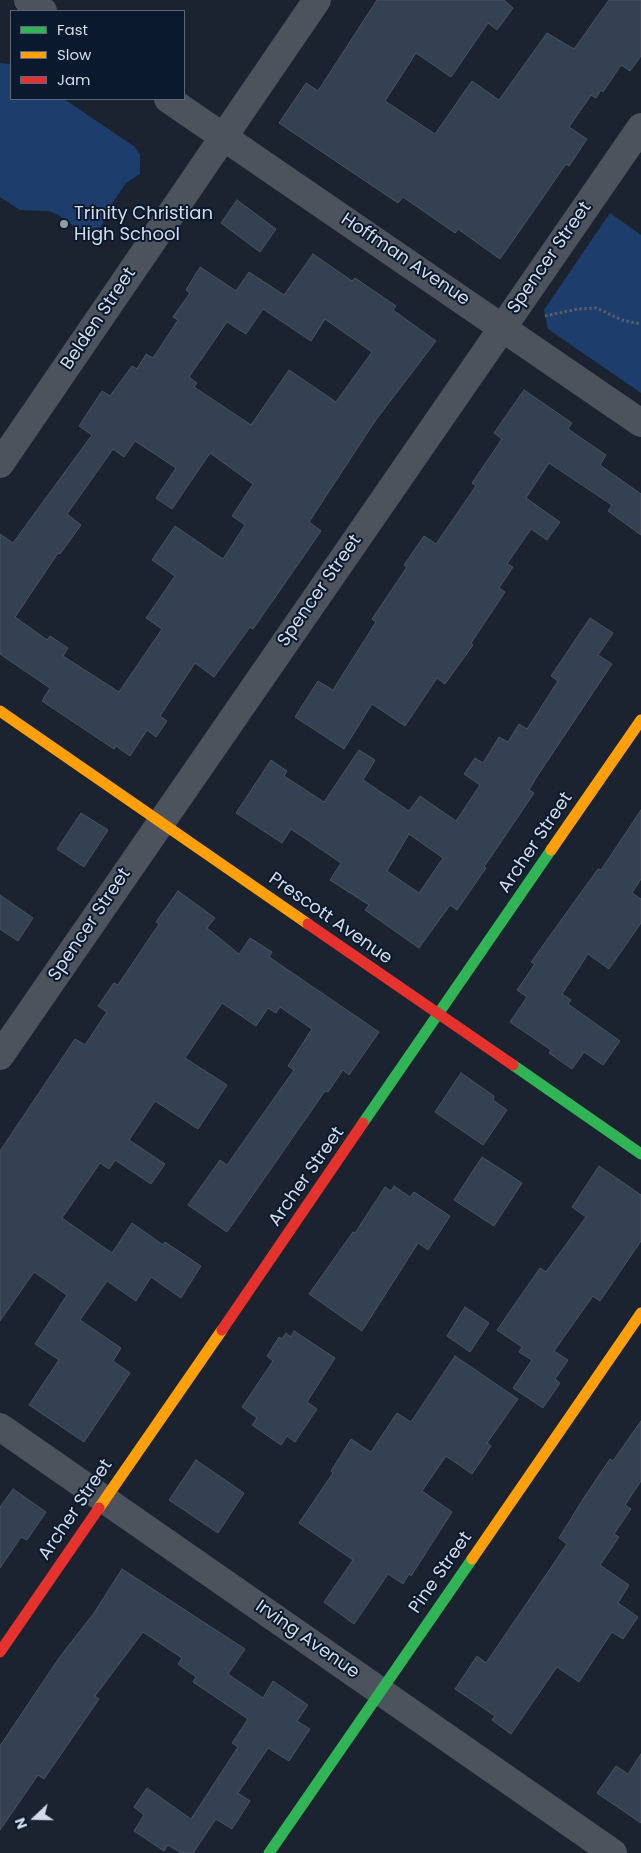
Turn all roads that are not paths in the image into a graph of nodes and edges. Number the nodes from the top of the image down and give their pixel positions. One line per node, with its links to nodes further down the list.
1 (28, 0): 3 (street)
2 (317, 0): 6 (street, Belden Street)
3 (43, 10)
4 (169, 100): 6 (street, Hoffman Avenue)
5 (641, 127): 7 (street, Spencer Street)
6 (223, 137): 7 (street, Hoffman Avenue); 9 (street, Belden Street)
7 (502, 326): 8 (street, Hoffman Avenue); 12 (street, Spencer Street)
8 (641, 423)
9 (0, 464)
10 (0, 711): 12 (street, Prescott Avenue)
11 (641, 720): 13 (street, Archer Street)
12 (160, 823): 13 (street, Prescott Avenue); 14 (street, Spencer Street)
13 (439, 1016): 15 (street, Prescott Avenue); 18 (street, Archer Street)
14 (0, 1056)
15 (641, 1154)
16 (641, 1313): 20 (street, Pine Street)
17 (0, 1427): 18 (street, Irving Avenue)
18 (105, 1499): 19 (street, Archer Street); 20 (street, Irving Avenue)
19 (0, 1652)
20 (380, 1692): 21 (street, Pine Street); 22 (street, Irving Avenue)
21 (269, 1853)
22 (613, 1853)

